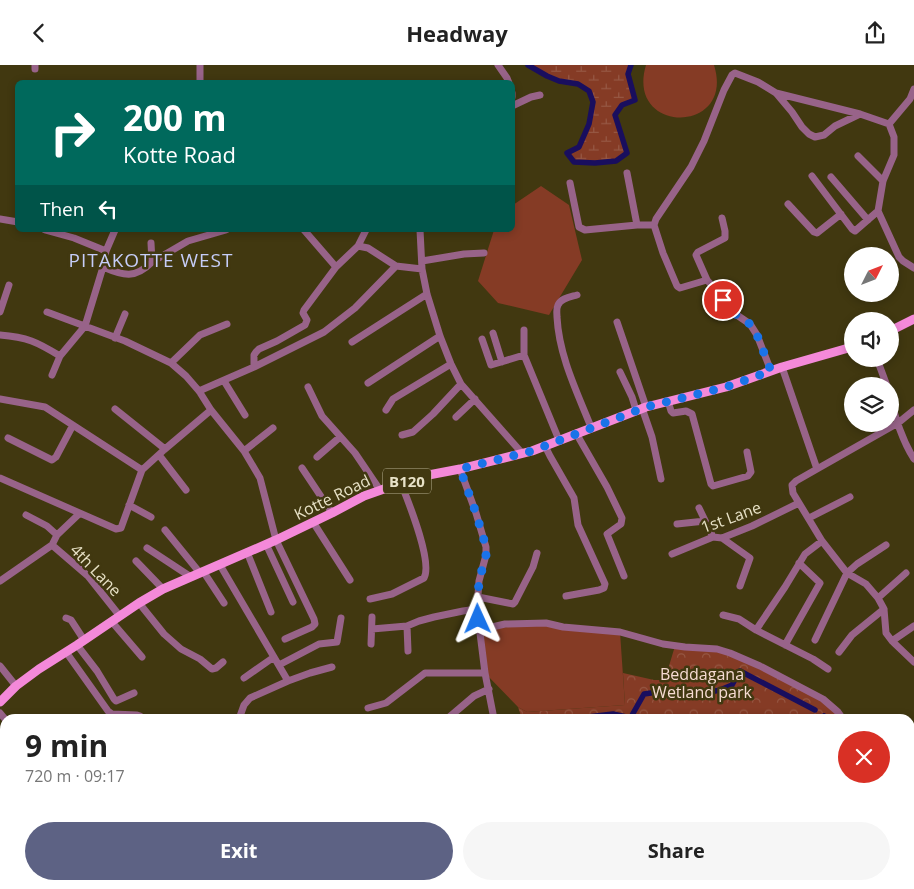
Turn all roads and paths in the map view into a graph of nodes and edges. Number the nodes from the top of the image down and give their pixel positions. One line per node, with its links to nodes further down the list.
1 (200, 65): 3 (street)
2 (498, 65): 4 (street)
3 (200, 80)
4 (508, 80)
5 (914, 89): 10 (street)
6 (776, 93): 9 (street); 9 (street); 25 (street)
7 (540, 95): 8 (street)
8 (515, 104)
9 (860, 114): 10 (street)
10 (889, 124): 15 (street)
11 (858, 156): 15 (street)
12 (627, 173): 24 (street)
13 (812, 176): 19 (street)
14 (832, 177): 22 (street)
15 (882, 181): 18 (street)
16 (570, 183): 24 (street)
17 (788, 204): 19 (street)
18 (878, 211): 22 (street); 43 (street)
19 (841, 214): 22 (street)
20 (722, 218): 44 (street)
21 (0, 219): 23 (street)
22 (868, 220)
23 (15, 221)
24 (638, 225): 25 (street)
25 (654, 225): 44 (street)
26 (53, 232): 33 (street)
27 (74, 232): 33 (street)
28 (114, 232): 36 (street)
29 (219, 232): 38 (street)
30 (306, 232): 42 (street)
31 (365, 232): 35 (street)
32 (420, 232): 39 (street)
33 (74, 238): 36 (street)
34 (151, 243): 38 (street)
35 (358, 246): 40 (street); 42 (street)
36 (106, 251): 41 (street)
37 (484, 253): 39 (street)
38 (152, 262): 41 (street)
39 (422, 265): 40 (street); 46 (street)
40 (396, 266): 69 (street)
41 (103, 267): 54 (street)
42 (336, 267): 69 (street)
43 (914, 268)
44 (707, 280): 71 (street)
45 (9, 285): 48 (street)
46 (427, 295): 59 (street); 62 (street)
47 (577, 295): 92 (street)
48 (0, 312)
49 (47, 312): 54 (street)
50 (126, 314): 60 (street)
51 (914, 319): 55 (main road)
52 (618, 322): 82 (street)
53 (228, 324): 67 (street)
54 (85, 326): 60 (street); 65 (street)
55 (899, 326)
56 (524, 330): 64 (street)
57 (493, 333): 66 (street)
58 (0, 335): 65 (street)
59 (440, 335): 68 (street); 75 (street)
60 (115, 337): 67 (street)
61 (482, 339): 66 (street)
62 (352, 342)
63 (844, 349): 70 (main road, Kotte Road / B120)
64 (524, 355): 66 (street); 99 (street)
65 (60, 356): 73 (street)
66 (502, 361)
67 (170, 363): 78 (street)
68 (451, 364): 76 (street); 85 (street)
69 (254, 367): 74 (street)
70 (782, 367): 71 (main road, Kotte Road / B120); 109 (street)
71 (771, 371): 81 (main road, Kotte Road / B120)
72 (620, 372): 82 (street)
73 (52, 375)
74 (224, 381): 78 (street); 87 (street)
75 (368, 383)
76 (461, 384): 80 (street); 96 (street)
77 (308, 387): 97 (street)
78 (199, 391): 84 (street)
79 (0, 399): 90 (street)
80 (475, 399): 88 (street); 104 (street)
81 (668, 401): 82 (main road, Kotte Road / B120); 103 (street)
82 (641, 408): 92 (main road, Kotte Road / B120); 112 (street)
83 (115, 409): 102 (street)
84 (211, 410): 101 (street); 102 (street)
85 (386, 410)
86 (914, 410): 89 (street)
87 (245, 415)
88 (456, 417)
89 (899, 422)
90 (73, 425): 98 (street); 110 (street)
91 (899, 426): 106 (street)
92 (591, 427): 95 (main road, Kotte Road / B120)
93 (273, 428): 101 (street)
94 (882, 432): 109 (street)
95 (576, 433): 99 (main road, Kotte Road / B120); 147 (street)
96 (402, 435)
97 (340, 437): 105 (street); 115 (street)
98 (8, 438)
99 (559, 440): 100 (main road, Kotte Road / B120)
100 (546, 446): 104 (main road, Kotte Road / B120); 153 (street)
101 (244, 451): 132 (street)
102 (162, 452): 110 (street); 114 (street)
103 (747, 452)
104 (522, 453): 108 (main road, Kotte Road / B120)
105 (317, 457)
106 (914, 459)
107 (302, 468): 120 (street)
108 (460, 469): 113 (main road, Kotte Road / B120); 154 (street)
109 (817, 469): 117 (street)
110 (142, 471): 118 (street)
111 (0, 478): 121 (street)
112 (661, 479)
113 (401, 483): 115 (main road, Kotte Road / B120); 156 (street)
114 (186, 490)
115 (380, 490): 120 (main road, Kotte Road / B120)
116 (850, 497): 124 (street)
117 (799, 503): 124 (street); 131 (street, 1st Lane)
118 (129, 505): 121 (street); 123 (street)
119 (699, 508): 125 (street)
120 (332, 513): 126 (main road, Kotte Road / B120)
121 (79, 514): 129 (street, 4th Lane)
122 (26, 515): 129 (street)
123 (151, 517)
124 (809, 518): 133 (street)
125 (705, 521): 127 (street); 130 (street)
126 (313, 522): 132 (main road, Kotte Road / B120); 149 (street)
127 (677, 525)
128 (164, 530): 144 (street)
129 (57, 535): 135 (street, 4th Lane)
130 (712, 537): 131 (street, 1st Lane); 140 (street, 1st Lane)
131 (722, 538): 151 (street)
132 (276, 540): 134 (main road, Kotte Road / B120); 173 (street)
133 (822, 541): 142 (street); 145 (street)
134 (266, 544): 138 (main road, Kotte Road / B120); 157 (street)
135 (52, 545): 150 (street, 4th Lane); 167 (street, 4th Lane)
136 (886, 545): 145 (street)
137 (147, 548): 148 (street)
138 (246, 552): 143 (main road, Kotte Road / B120); 162 (street)
139 (537, 553): 154 (street)
140 (672, 554)
141 (136, 561): 152 (street)
142 (799, 563): 172 (street); 178 (street)
143 (220, 565): 144 (main road, Kotte Road / B120); 183 (street)
144 (202, 572): 148 (main road, Kotte Road / B120); 159 (street)
145 (847, 573): 155 (street); 174 (street)
146 (906, 573): 155 (street)
147 (624, 576)
148 (191, 577): 152 (main road, Kotte Road / B120)
149 (350, 580)
150 (0, 581)
151 (740, 585)
152 (163, 589): 158 (main road, Kotte Road / B120)
153 (566, 596)
154 (478, 597): 160 (street)
155 (878, 598): 161 (street)
156 (370, 599)
157 (293, 602)
158 (139, 603): 167 (main road, Kotte Road / B120); 184 (street)
159 (224, 603)
160 (478, 609): 168 (street); 171 (street)
161 (884, 609): 175 (street); 181 (street)
162 (271, 612)
163 (723, 615): 172 (street)
164 (372, 617): 170 (street)
165 (66, 618): 176 (street)
166 (341, 618): 187 (street)
167 (115, 619): 176 (main road, Kotte Road / B120); 182 (street, 4th Lane)
168 (407, 626): 170 (street); 179 (street)
169 (914, 626): 175 (street)
170 (372, 629): 177 (street)
171 (479, 630): 190 (street); 202 (street)
172 (756, 630): 178 (street)
173 (285, 639)
174 (815, 640)
175 (892, 641): 185 (street)
176 (81, 643): 180 (main road, Kotte Road / B120); 195 (street)
177 (371, 644)
178 (785, 645): 189 (street)
179 (408, 651)
180 (66, 652): 193 (main road, Kotte Road / B120); 198 (street)
181 (839, 652)
182 (142, 657)
183 (274, 657): 187 (street); 191 (street)
184 (223, 662)
185 (914, 662)
186 (0, 665): 193 (street)
187 (279, 665): 192 (street)
188 (332, 667): 192 (street)
189 (828, 669)
190 (485, 673): 194 (street); 197 (street)
191 (244, 678)
192 (288, 681): 199 (street)
193 (16, 686): 196 (main road, Kotte Road / B120)
194 (489, 689): 200 (street); 201 (street)
195 (134, 693)
196 (1, 699)
197 (368, 709)
198 (112, 714)
199 (241, 714)
200 (453, 714)
201 (493, 714)
202 (839, 714)

